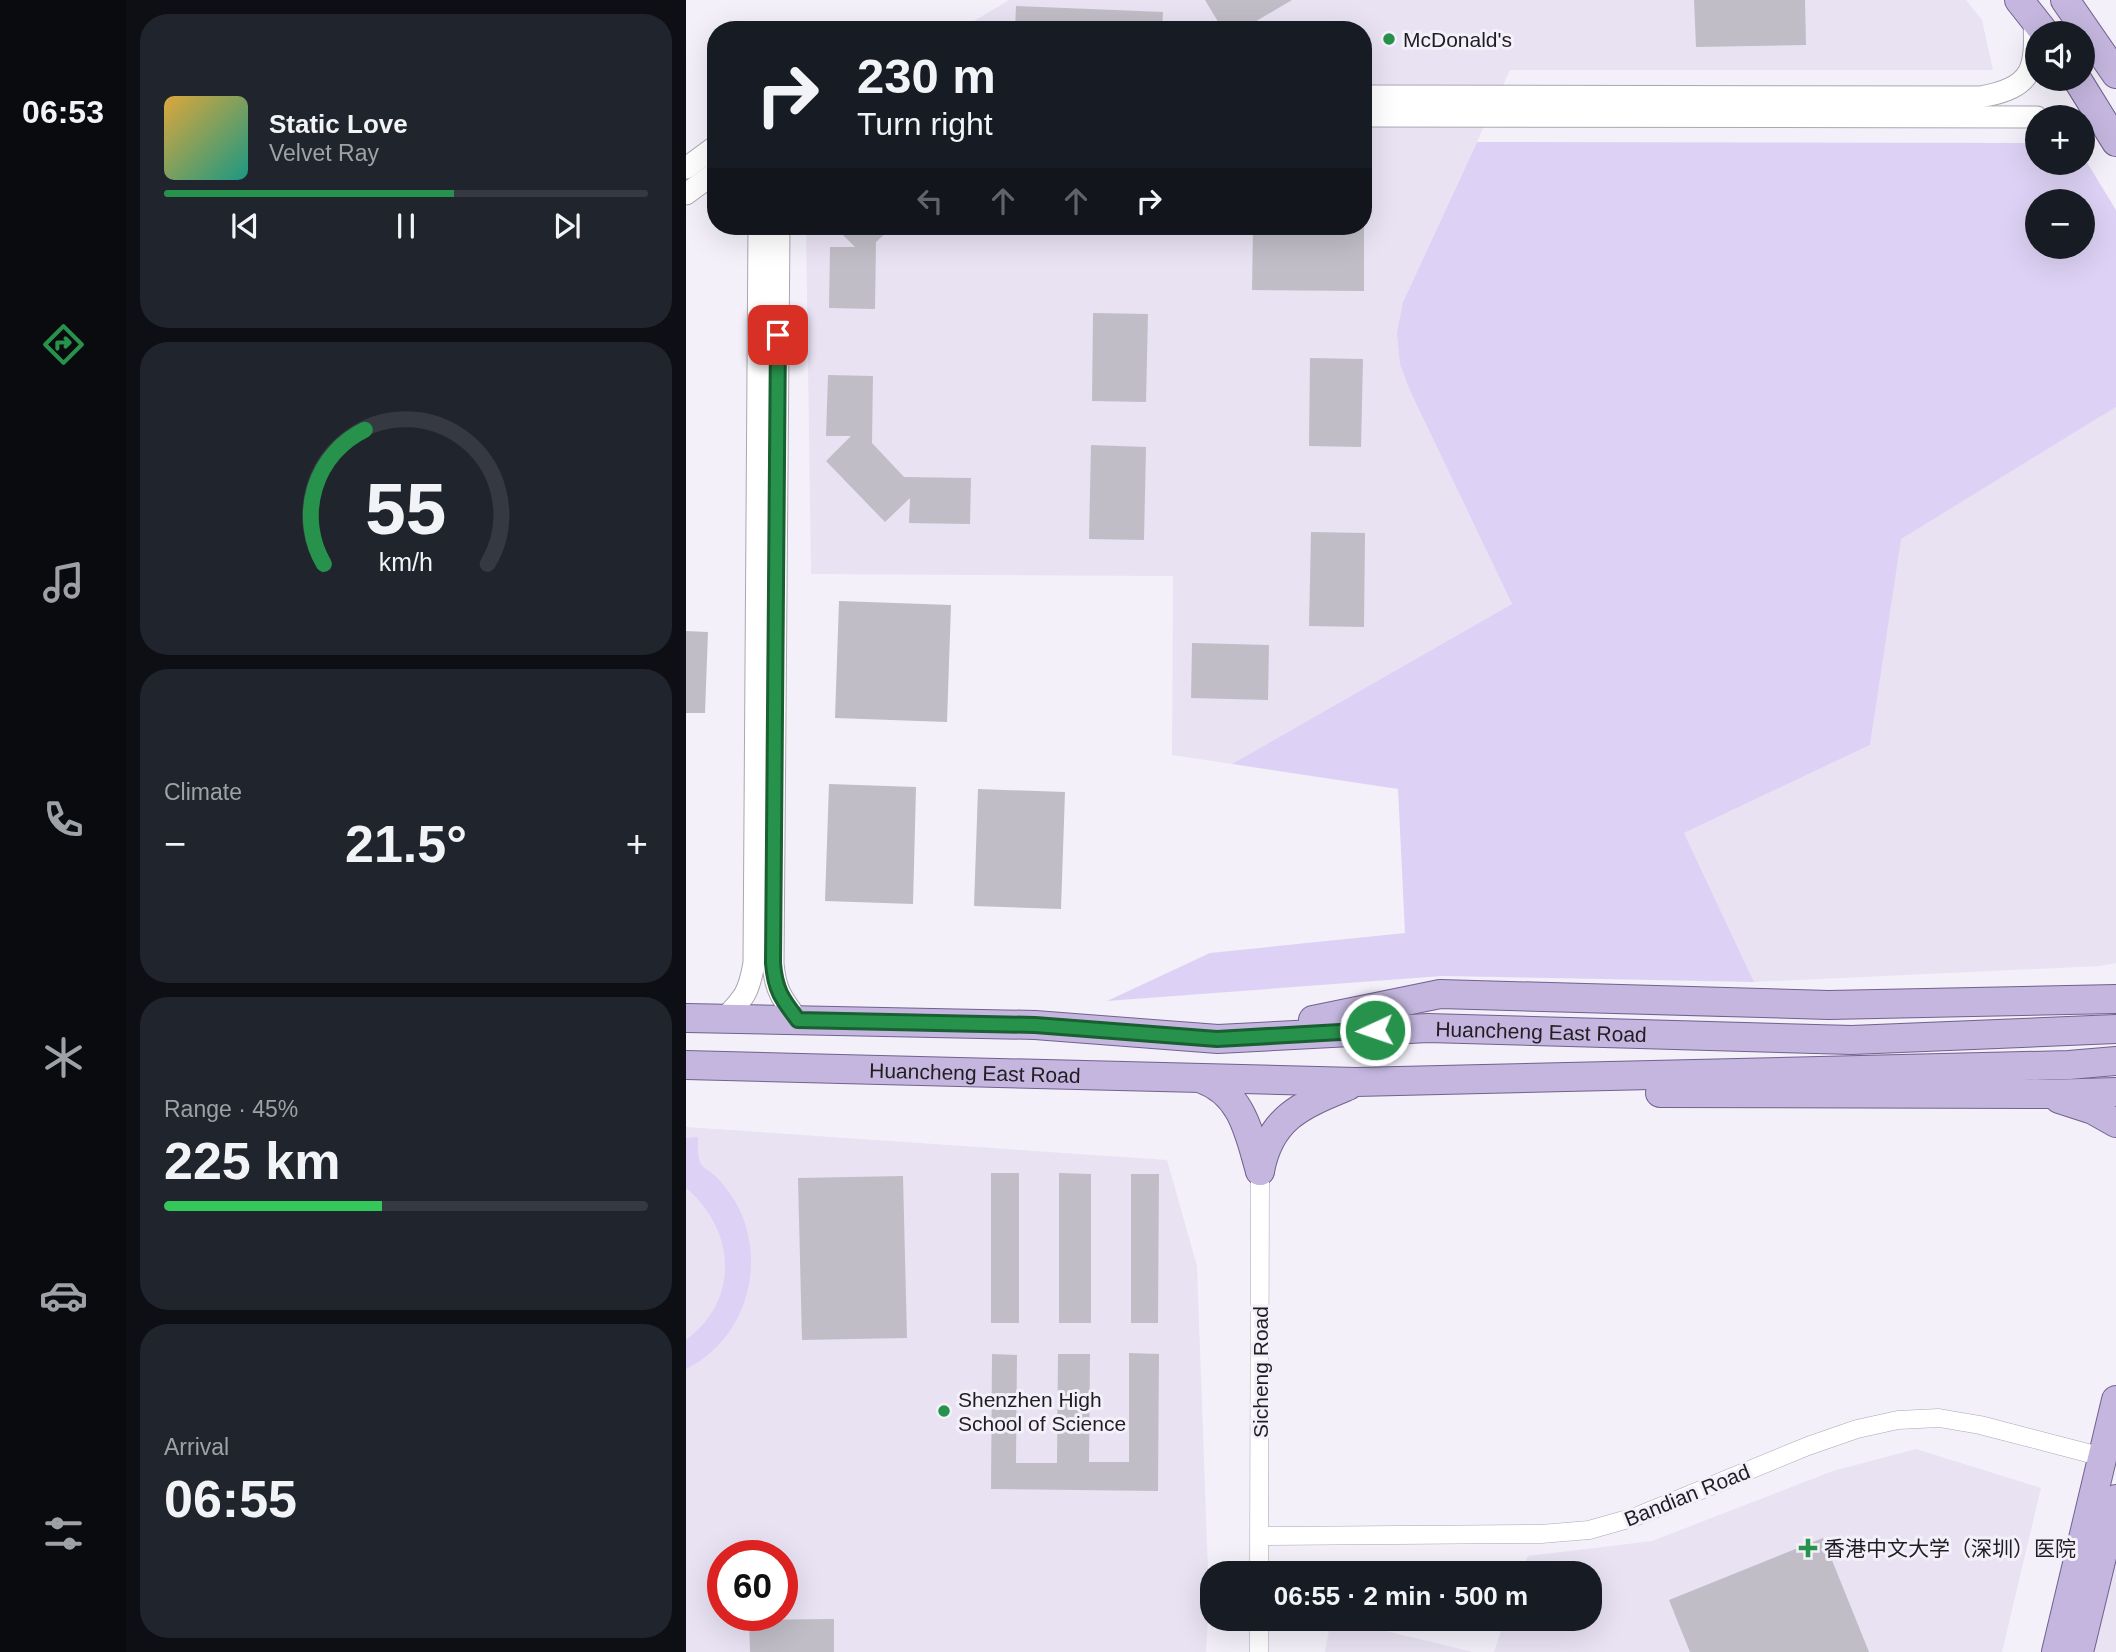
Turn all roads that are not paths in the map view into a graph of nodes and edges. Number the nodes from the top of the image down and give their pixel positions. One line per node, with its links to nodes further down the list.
1 (2067, 1): 3 (main road)
2 (2033, 17): 5 (street)
3 (2116, 74)
4 (2085, 91): 9 (main road)
5 (1372, 96)
6 (1372, 116): 7 (street)
7 (2025, 117)
8 (2095, 128): 9 (street)
9 (2114, 138)
10 (707, 153): 11 (street)
11 (686, 168)
12 (707, 179): 13 (street)
13 (686, 194)
14 (759, 235): 18 (street)
15 (779, 235): 19 (street)
16 (2107, 997): 21 (main road)
17 (686, 1018): 18 (main road, Huancheng East Road)
18 (724, 1019): 19 (main road, Huancheng East Road)
19 (798, 1020): 21 (main road, Huancheng East Road)
20 (2116, 1029): 21 (main road, Huancheng East Road)
21 (1217, 1039)
22 (2116, 1061): 25 (main road, Huancheng East Road)
23 (686, 1065): 24 (main road, Huancheng East Road)
24 (1200, 1078): 25 (main road, Huancheng East Road); 29 (main road)
25 (1356, 1082): 27 (main road); 29 (main road)
26 (2116, 1092): 27 (main road)
27 (2047, 1094): 28 (main road)
28 (2116, 1122)
29 (1260, 1171): 33 (street, Sicheng Road)
30 (2116, 1400): 31 (main road)
31 (2103, 1457): 33 (street, Bandian Road); 37 (main road)
32 (2116, 1499): 38 (main road)
33 (1260, 1536): 34 (street, Sicheng Road)
34 (1259, 1561)
35 (1259, 1631): 36 (street)
36 (1259, 1652)
37 (2056, 1652)
38 (2079, 1652)

